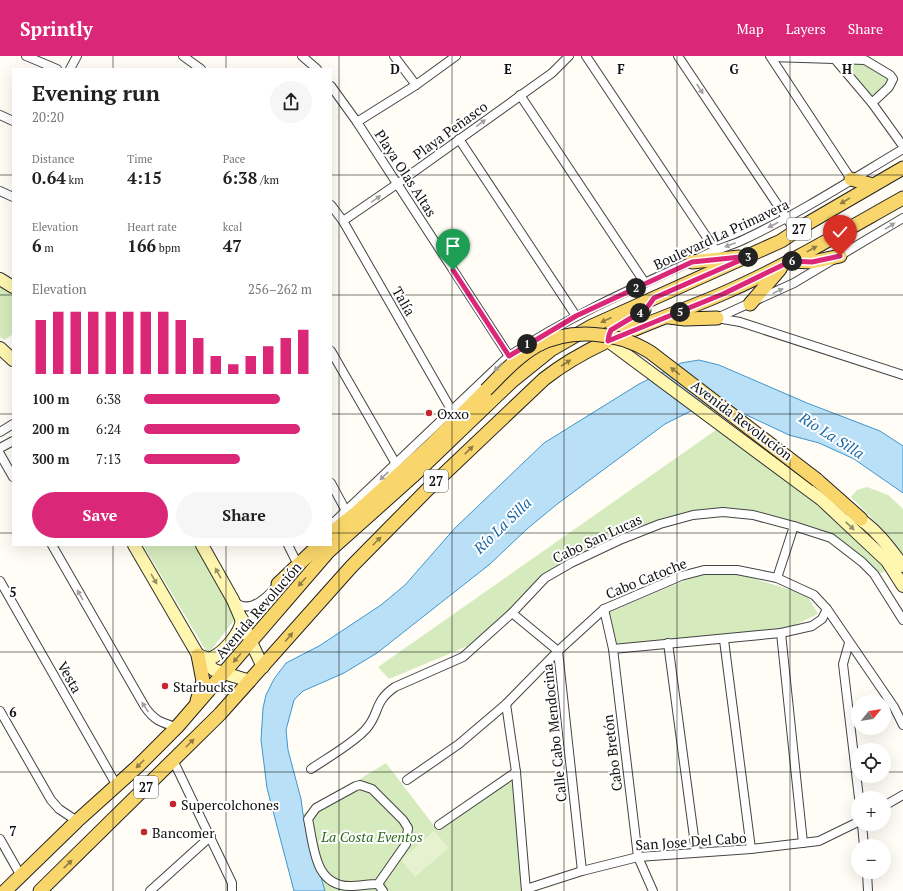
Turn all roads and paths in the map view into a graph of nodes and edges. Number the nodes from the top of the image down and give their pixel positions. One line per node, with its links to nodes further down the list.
1 (26, 56): 12 (street)
2 (77, 56): 13 (street)
3 (183, 56): 14 (street)
4 (302, 56): 15 (street)
5 (394, 56): 16 (street)
6 (456, 56): 16 (street)
7 (569, 56): 18 (street, Playa Peñasco)
8 (586, 56): 38 (street)
9 (678, 56): 35 (street, one-way to 35)
10 (771, 56): 11 (street); 26 (street)
11 (833, 57): 19 (street); 19 (street)
12 (55, 68)
13 (71, 68)
14 (200, 68)
15 (316, 68)
16 (416, 84): 22 (street)
17 (332, 87): 22 (street, Playa Olas Altas)
18 (520, 95): 23 (street, Playa Peñasco, one-way to 18); 44 (street)
19 (872, 103): 24 (street)
20 (0, 115): 21 (street)
21 (12, 121)
22 (357, 122): 27 (street, Playa Olas Altas)
23 (459, 139): 27 (street, Playa Peñasco); 48 (street)
24 (903, 147): 26 (street, Boulevard La Primavera)
25 (903, 168): 28 (main road, Avenida Revolución / 27)
26 (851, 180): 28 (main road); 33 (street, Boulevard La Primavera)
27 (397, 184): 36 (street, Playa Peñasco, one-way to 27); 56 (street, Playa Olas Altas)
28 (873, 185): 37 (main road, Avenida Revolución / 27, one-way to 37)
29 (0, 191): 30 (street)
30 (12, 197)
31 (903, 198): 42 (main road, 27, one-way to 31)
32 (332, 206): 36 (street, Talía)
33 (797, 213): 35 (street, Boulevard La Primavera); 37 (street)
34 (903, 218): 40 (street, one-way to 34)
35 (786, 219): 37 (street); 38 (street, Boulevard La Primavera, one-way to 38)
36 (343, 221): 60 (street, Talía)
37 (800, 228): 39 (main road, Avenida Revolución / 27)
38 (716, 251): 41 (street, Boulevard La Primavera)
39 (750, 256): 41 (main road); 46 (main road, Avenida Revolución / 27)
40 (840, 256): 42 (main road); 47 (street, one-way to 40)
41 (692, 262): 44 (street, Boulevard La Primavera)
42 (787, 263): 47 (main road); 49 (main road, 27)
43 (0, 279): 45 (main road)
44 (645, 284): 48 (street, Boulevard La Primavera)
45 (12, 286)
46 (654, 298): 52 (main road); 76 (main road, Avenida Revolución / 27, one-way to 76)
47 (750, 304): 50 (street)
48 (576, 316): 56 (street, Boulevard La Primavera)
49 (667, 317): 50 (main road); 51 (main road, 27)
50 (716, 318): 59 (street)
51 (636, 332): 52 (main road, 27); 58 (main road)
52 (608, 341): 58 (main road, Avenida Revolución); 103 (main road, 27, one-way to 52)
53 (12, 344): 54 (main road)
54 (2, 349): 57 (main road)
55 (332, 353): 66 (street)
56 (509, 356): 60 (street, Boulevard La Primavera, one-way to 60)
57 (12, 359)
58 (642, 367): 69 (main road, Avenida Revolución)
59 (903, 376)
60 (452, 411): 66 (street, Boulevard La Primavera)
61 (12, 425): 62 (street)
62 (0, 432)
63 (12, 442): 64 (street)
64 (0, 448)
65 (0, 454): 67 (street)
66 (396, 464): 70 (street, Boulevard La Primavera, one-way to 70)
67 (12, 475)
68 (332, 484): 70 (street)
69 (822, 500): 71 (main road, Avenida Revolución); 88 (main road, Avenida Revolución, one-way to 88)
70 (351, 512): 71 (main road, one-way to 70, bridge); 72 (street, Boulevard La Primavera); 74 (main road); 75 (main road)
71 (861, 519): 84 (main road, Avenida Revolución)
72 (332, 524)
73 (794, 526): 85 (street); 92 (street, Cabo San Lucas); 94 (street, Cabo San Lucas)
74 (332, 533)
75 (332, 539)
76 (332, 542)
77 (53, 546): 110 (street, one-way to 77)
78 (135, 546): 102 (main road, one-way to 102)
79 (203, 546): 89 (main road, one-way to 79)
80 (288, 546): 83 (street)
81 (309, 546): 83 (street)
82 (327, 546): 87 (main road); 97 (main road, Avenida Revolución / 27, one-way to 97)
83 (295, 559): 87 (street)
84 (903, 566)
85 (777, 578): 90 (street, Cabo Catoche); 91 (street, Cabo Catoche)
86 (0, 581): 115 (street, Vesta)
87 (278, 584): 89 (street)
88 (903, 586)
89 (233, 600): 93 (main road)
90 (604, 609): 100 (street, Cabo Bretón); 101 (street, Cabo Catoche)
91 (827, 609): 95 (street); 98 (street, Cabo Catoche)
92 (512, 613): 101 (street, Calle Cabo Mendocina); 112 (street, Cabo San Lucas)
93 (242, 619): 97 (main road); 102 (main road)
94 (903, 620)
95 (782, 633): 96 (street); 124 (street)
96 (724, 640): 99 (street); 125 (street)
97 (251, 642): 103 (main road); 104 (main road, Avenida Revolución / 27, one-way to 104)
98 (849, 642): 109 (street, Cabo Catoche); 116 (street)
99 (668, 643): 100 (street); 126 (street)
100 (613, 649): 127 (street, Cabo Bretón)
101 (558, 651): 106 (street, Cabo Catoche); 128 (street, Calle Cabo Mendocina)
102 (198, 655): 104 (main road); 107 (main road)
103 (264, 667): 105 (main road, 27)
104 (224, 674): 105 (main road); 107 (main road, Avenida Revolución / 27)
105 (250, 681): 111 (main road, 27, one-way to 105)
106 (506, 704): 113 (street); 114 (street, Cabo Catoche)
107 (194, 708): 110 (main road, Avenida Revolución / 27)
108 (0, 711): 119 (street)
109 (903, 725)
110 (177, 727): 115 (main road, Avenida Revolución / 27, one-way to 115)
111 (173, 760): 122 (street); 135 (main road, 27, one-way to 111)
112 (311, 769)
113 (516, 772): 120 (street); 133 (street)
114 (407, 780)
115 (117, 786): 119 (main road, Avenida Revolución / 27)
116 (858, 791)
117 (903, 795): 118 (street)
118 (891, 802)
119 (77, 821): 129 (main road, Avenida Revolución / 27)
120 (439, 825)
121 (851, 825): 124 (street, San Jose Del Cabo)
122 (211, 836): 132 (street); 136 (street)
123 (0, 839): 129 (street)
124 (803, 843): 125 (street, San Jose Del Cabo)
125 (751, 849): 126 (street, San Jose Del Cabo)
126 (696, 852): 127 (street, San Jose Del Cabo)
127 (638, 857): 128 (street, San Jose Del Cabo); 138 (street, Cabo Bretón)
128 (582, 871): 133 (street, San Jose Del Cabo)
129 (21, 876): 134 (main road, Avenida Revolución / 27)
130 (867, 879): 139 (street)
131 (378, 884): 131 (street); 137 (street)
132 (233, 890)
133 (526, 890)
134 (5, 891)
135 (40, 891)
136 (150, 891)
137 (383, 891)
138 (653, 891)
139 (868, 891)

